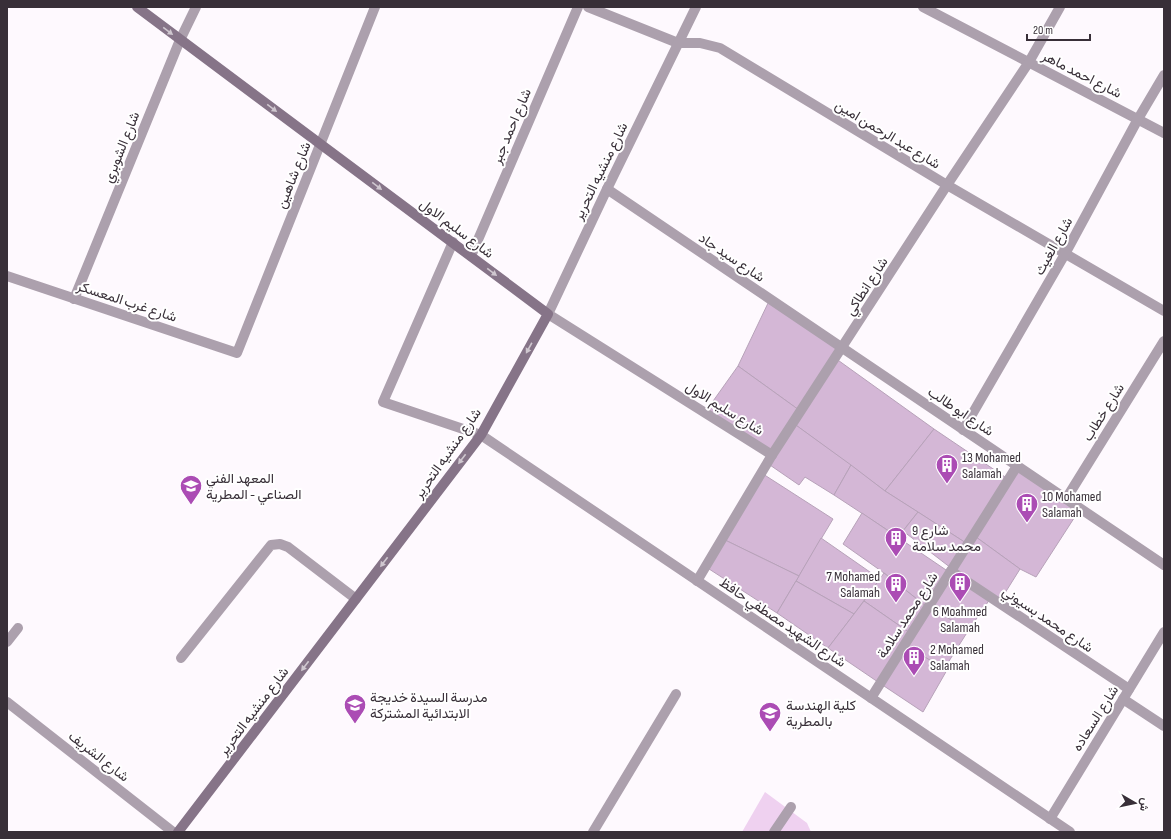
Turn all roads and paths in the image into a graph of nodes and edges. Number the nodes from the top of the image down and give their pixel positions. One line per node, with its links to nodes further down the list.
1 (137, 7): 9 (street, شارع سليم الاول, one-way to 9)
2 (196, 7): 9 (street, شارع الشوبري)
3 (375, 7): 15 (street, شارع شاهين)
4 (578, 7): 20 (street, شارع احمد جبر)
5 (588, 7): 10 (street, شارع عبد الرحمن امين)
6 (696, 7): 10 (street, شارع منشيه التحرير)
7 (923, 7): 11 (street, شارع احمد ماهر)
8 (1060, 7): 11 (street, شارع انطاكي)
9 (180, 40): 15 (street, شارع سليم الاول, one-way to 15); 22 (street, شارع الشوبري)
10 (678, 43): 16 (street, شارع عبد الرحمن امين); 17 (street, شارع منشيه التحرير)
11 (1029, 62): 13 (street, شارع احمد ماهر); 16 (street, شارع انطاكي)
12 (1164, 75): 13 (street, شارع الغيث)
13 (1138, 119): 14 (street, شارع احمد ماهر); 19 (street, شارع الغيث)
14 (1164, 133)
15 (321, 144): 18 (street, شارع سليم الاول, one-way to 18); 27 (street, شارع شاهين)
16 (947, 185): 19 (street, شارع عبد الرحمن امين); 26 (street, شارع انطاكي)
17 (607, 189): 24 (street, شارع منشيه التحرير); 26 (street, شارع سيد جاد)
18 (453, 242): 20 (street, شارع سليم الاول); 29 (street)
19 (1065, 254): 23 (street, شارع عبد الرحمن امين); 28 (street, شارع الغيث)
20 (471, 256): 24 (street, شارع سليم الاول, one-way to 24)
21 (7, 276): 22 (street, شارع غرب المعسكر)
22 (74, 299): 27 (street, شارع غرب المعسكر)
23 (1164, 311)
24 (548, 314): 29 (street, شارع منشيه التحرير, one-way to 29); 30 (street, شارع سليم الاول)
25 (1164, 341): 32 (street, شارع خطاب)
26 (842, 348): 28 (street, شارع ابو طالب); 30 (street, شارع انطاكي)
27 (237, 353)
28 (963, 430): 31 (street, شارع ابو طالب)
29 (481, 435): 35 (street, شارع الشهيد مصطفي حافظ); 36 (street, شارع منشيه التحرير, one-way to 36)
30 (772, 455): 35 (street, شارع انطاكي)
31 (1017, 466): 32 (street, شارع ابو طالب); 34 (street, شارع محمد سلامة)
32 (1066, 499): 33 (street, شارع ابو طالب)
33 (1164, 565)
34 (951, 571): 41 (street, شارع محمد بسيوني); 43 (street, شارع محمد سلامة)
35 (698, 581): 43 (street, شارع الشهيد مصطفي حافظ)
36 (356, 599): 40 (street); 50 (street, شارع منشيه التحرير, one-way to 50)
37 (18, 628): 39 (street)
38 (1164, 632): 41 (street, شارع السعاده)
39 (7, 642)
40 (182, 658)
41 (1129, 689): 44 (street, شارع السعاده)
42 (676, 694): 51 (street)
43 (871, 698): 48 (street, شارع الشهيد مصطفي حافظ)
44 (1123, 699): 46 (street); 48 (street, شارع السعاده)
45 (7, 702): 49 (street, شارع الشريف)
46 (1164, 726)
47 (791, 807): 52 (street)
48 (1050, 818): 53 (street, شارع الشهيد مصطفي حافظ)
49 (173, 832)
50 (178, 832)
51 (594, 832)
52 (774, 832)
53 (1070, 832)

